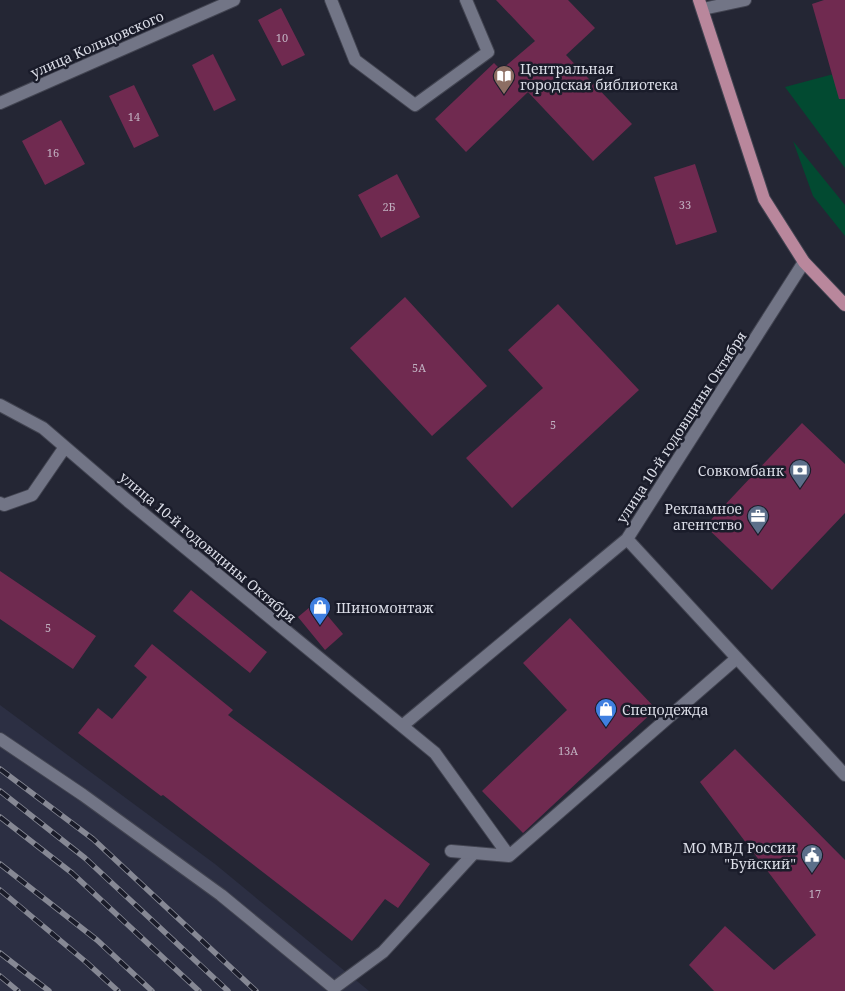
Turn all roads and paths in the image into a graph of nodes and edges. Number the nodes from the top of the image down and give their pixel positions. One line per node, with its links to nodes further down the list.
1 (234, 0): 6 (street, улица Кольцовского)
2 (331, 0): 3 (street)
3 (466, 0)
4 (745, 0): 5 (street)
5 (701, 5): 7 (main road)
6 (0, 103)
7 (804, 262): 8 (main road); 12 (street, улица 10-й годовщины Октября)
8 (845, 305)
9 (0, 405): 10 (street, улица 10-й годовщины Октября)
10 (65, 447): 11 (street); 14 (street, улица 10-й годовщины Октября)
11 (0, 503)
12 (627, 539): 13 (street, улица 10-й годовщины Октября); 14 (street)
13 (737, 658): 16 (street, улица 10-й годовщины Октября); 19 (street)
14 (402, 726): 19 (street, улица 10-й годовщины Октября)
15 (0, 739): 18 (street)
16 (845, 775)
17 (451, 851): 18 (street)
18 (474, 853): 19 (street)
19 (509, 856)

